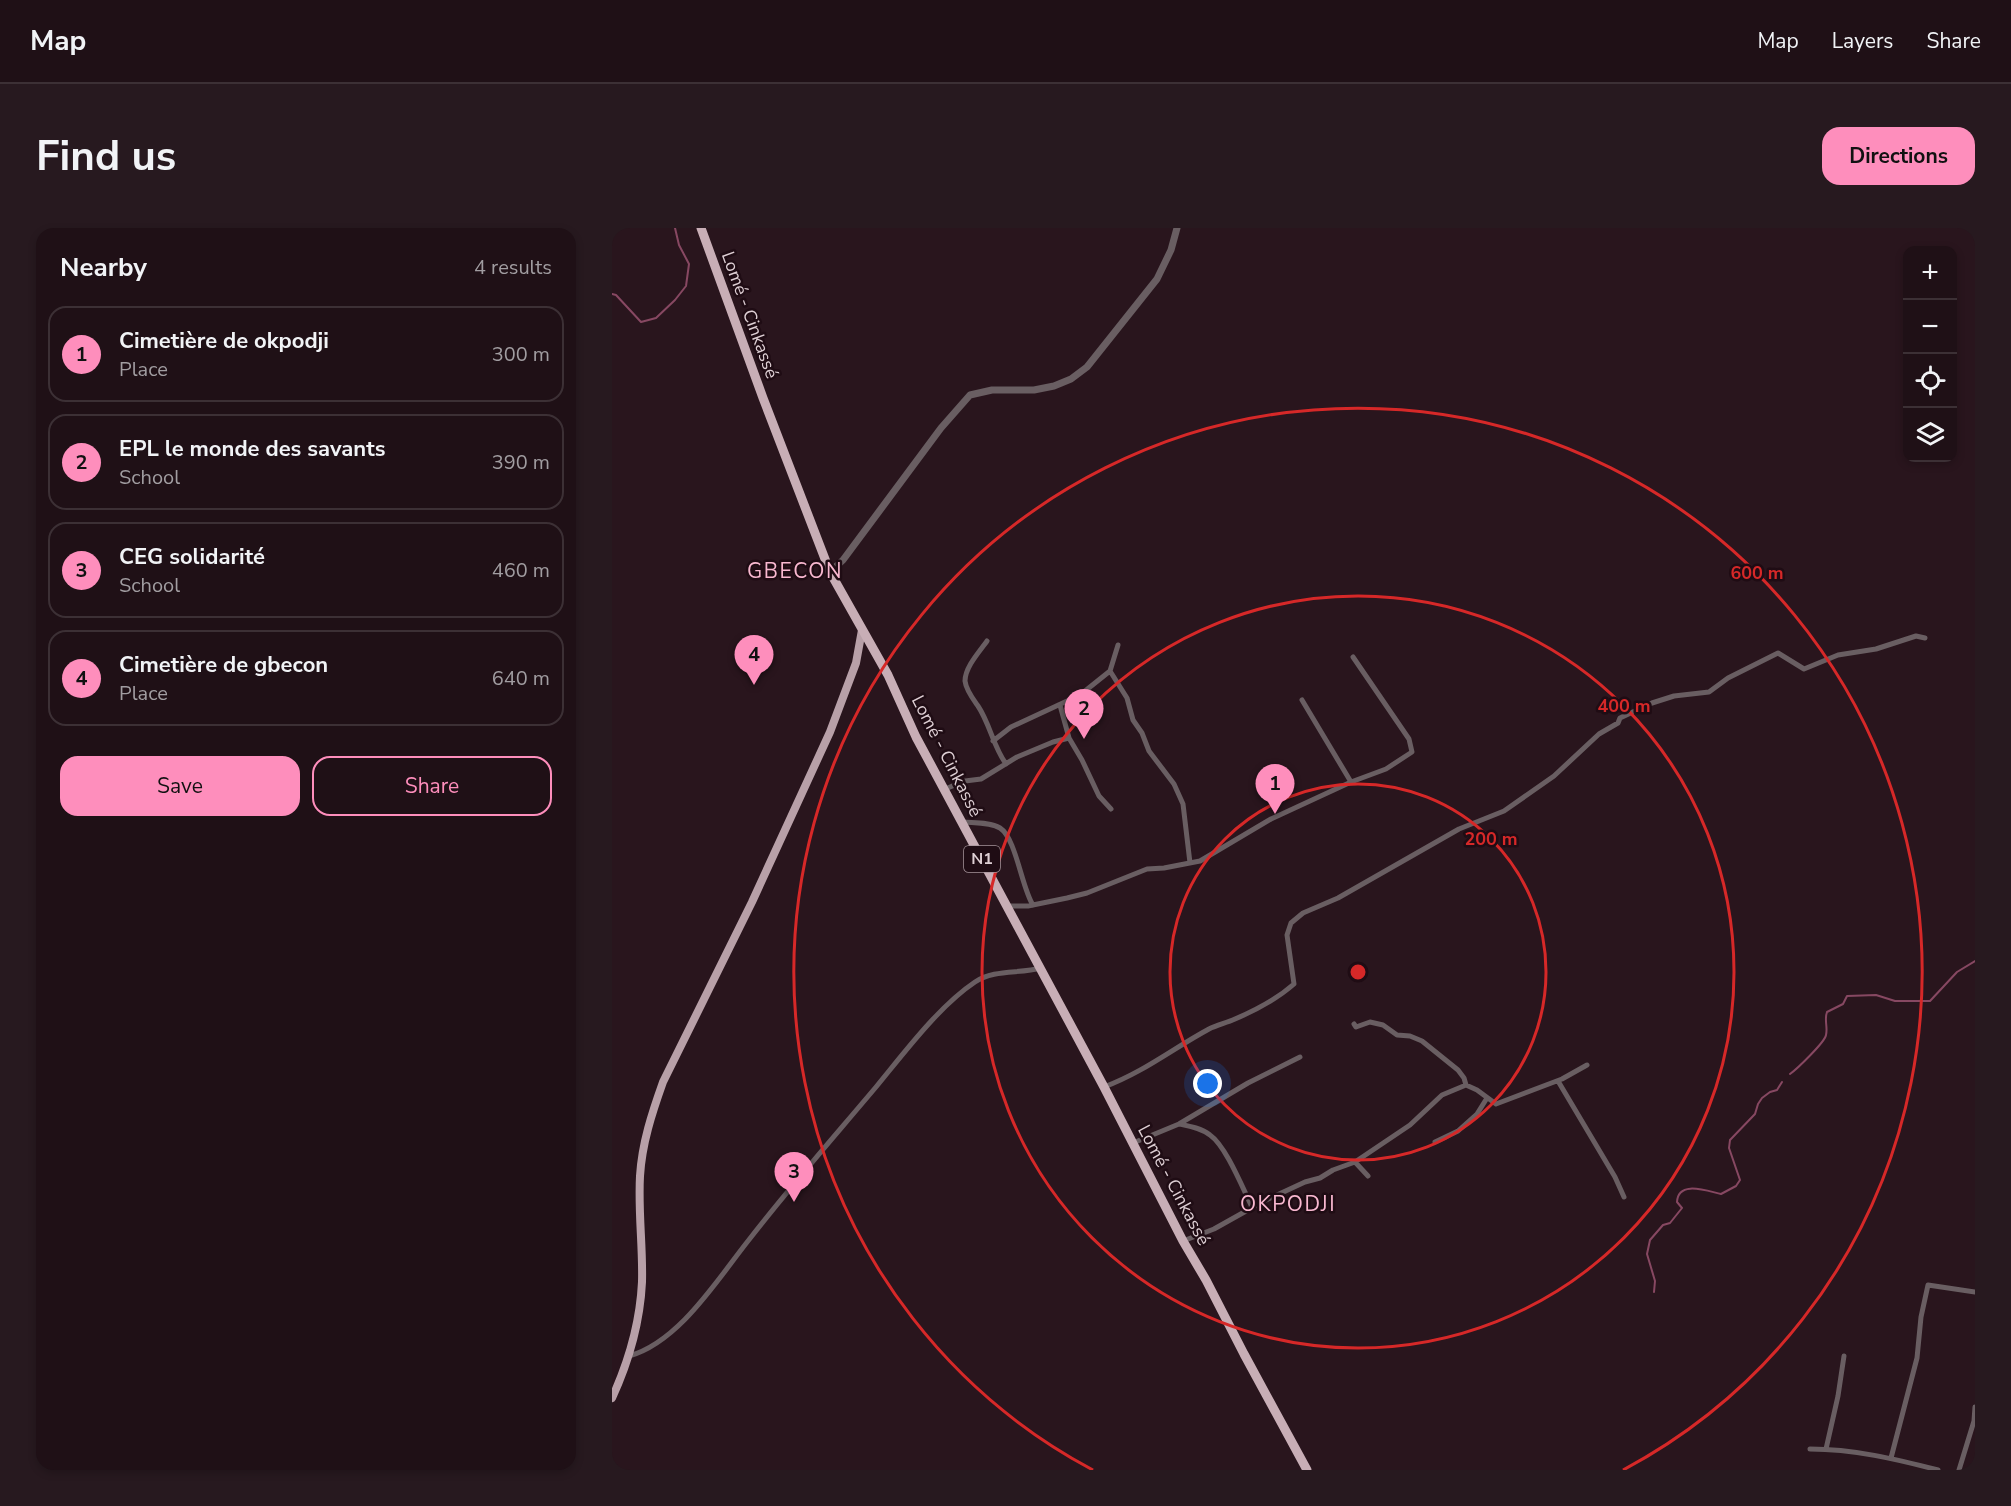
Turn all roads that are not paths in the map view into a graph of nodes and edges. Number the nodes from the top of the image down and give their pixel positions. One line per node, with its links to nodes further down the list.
1 (701, 228): 3 (highway, Lomé - Cinkassé / N1)
2 (1177, 228): 3 (street)
3 (830, 572): 4 (highway, Lomé - Cinkassé / N1)
4 (862, 630): 16 (highway, Lomé - Cinkassé / N1); 39 (main road)
5 (1925, 638): 28 (street)
6 (987, 641): 13 (street)
7 (1118, 645): 9 (street)
8 (1353, 657): 15 (street)
9 (1110, 671): 11 (street); 19 (street)
10 (1302, 700): 15 (street)
11 (1060, 705): 12 (street); 13 (street)
12 (1069, 738): 14 (street); 17 (street)
13 (993, 741): 14 (street)
14 (1006, 764): 16 (street)
15 (1351, 782): 19 (street)
16 (945, 789): 18 (highway, Lomé - Cinkassé / N1)
17 (1111, 809)
18 (963, 822): 20 (street); 21 (highway, Lomé - Cinkassé / N1)
19 (1190, 863): 20 (street)
20 (1033, 905): 21 (street)
21 (1008, 906): 22 (highway, Lomé - Cinkassé / N1)
22 (1041, 968): 28 (highway, Lomé - Cinkassé / N1); 39 (street)
23 (1354, 1024): 27 (street)
24 (1300, 1057): 30 (street)
25 (1587, 1065): 26 (street)
26 (1558, 1081): 29 (street); 35 (street)
27 (1466, 1085): 29 (street); 33 (street)
28 (1104, 1087): 32 (highway, Lomé - Cinkassé / N1)
29 (1487, 1098): 31 (street)
30 (1179, 1124): 32 (street); 36 (street)
31 (1434, 1142)
32 (1133, 1143): 37 (highway, Lomé - Cinkassé / N1)
33 (1354, 1162): 34 (street); 36 (street)
34 (1368, 1176)
35 (1624, 1197)
36 (1252, 1207): 37 (street)
37 (1183, 1241): 46 (highway, Lomé - Cinkassé / N1)
38 (1975, 1292): 45 (street)
39 (629, 1356): 41 (main road)
40 (1844, 1356): 44 (street)
41 (612, 1398)
42 (1975, 1407): 48 (street)
43 (1810, 1449): 44 (street)
44 (1826, 1449): 45 (street)
45 (1891, 1458): 47 (street)
46 (1307, 1470)
47 (1938, 1470)
48 (1959, 1470)

